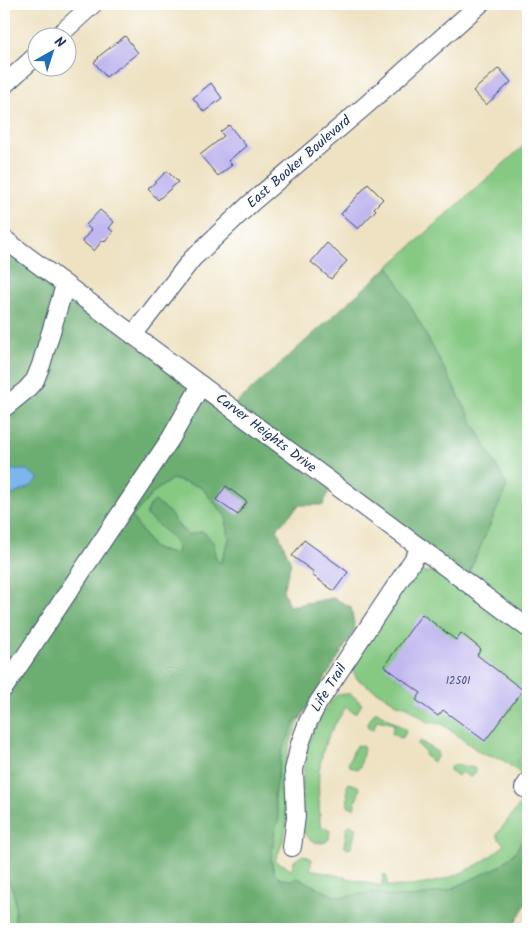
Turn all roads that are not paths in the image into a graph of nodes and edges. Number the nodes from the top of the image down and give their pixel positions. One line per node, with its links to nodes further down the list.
1 (94, 4): 3 (street)
2 (480, 4): 8 (street, East Booker Boulevard)
3 (67, 28)
4 (28, 63): 5 (street)
5 (4, 85)
6 (4, 239): 7 (street, Carver Heights Drive)
7 (66, 285): 8 (street, Carver Heights Drive); 10 (street)
8 (133, 335): 9 (street, Carver Heights Drive)
9 (201, 385): 11 (street, Carver Heights Drive); 13 (street)
10 (4, 408)
11 (421, 548): 12 (street, Carver Heights Drive); 14 (street, Life Trail)
12 (528, 628)
13 (4, 688)
14 (292, 847)

